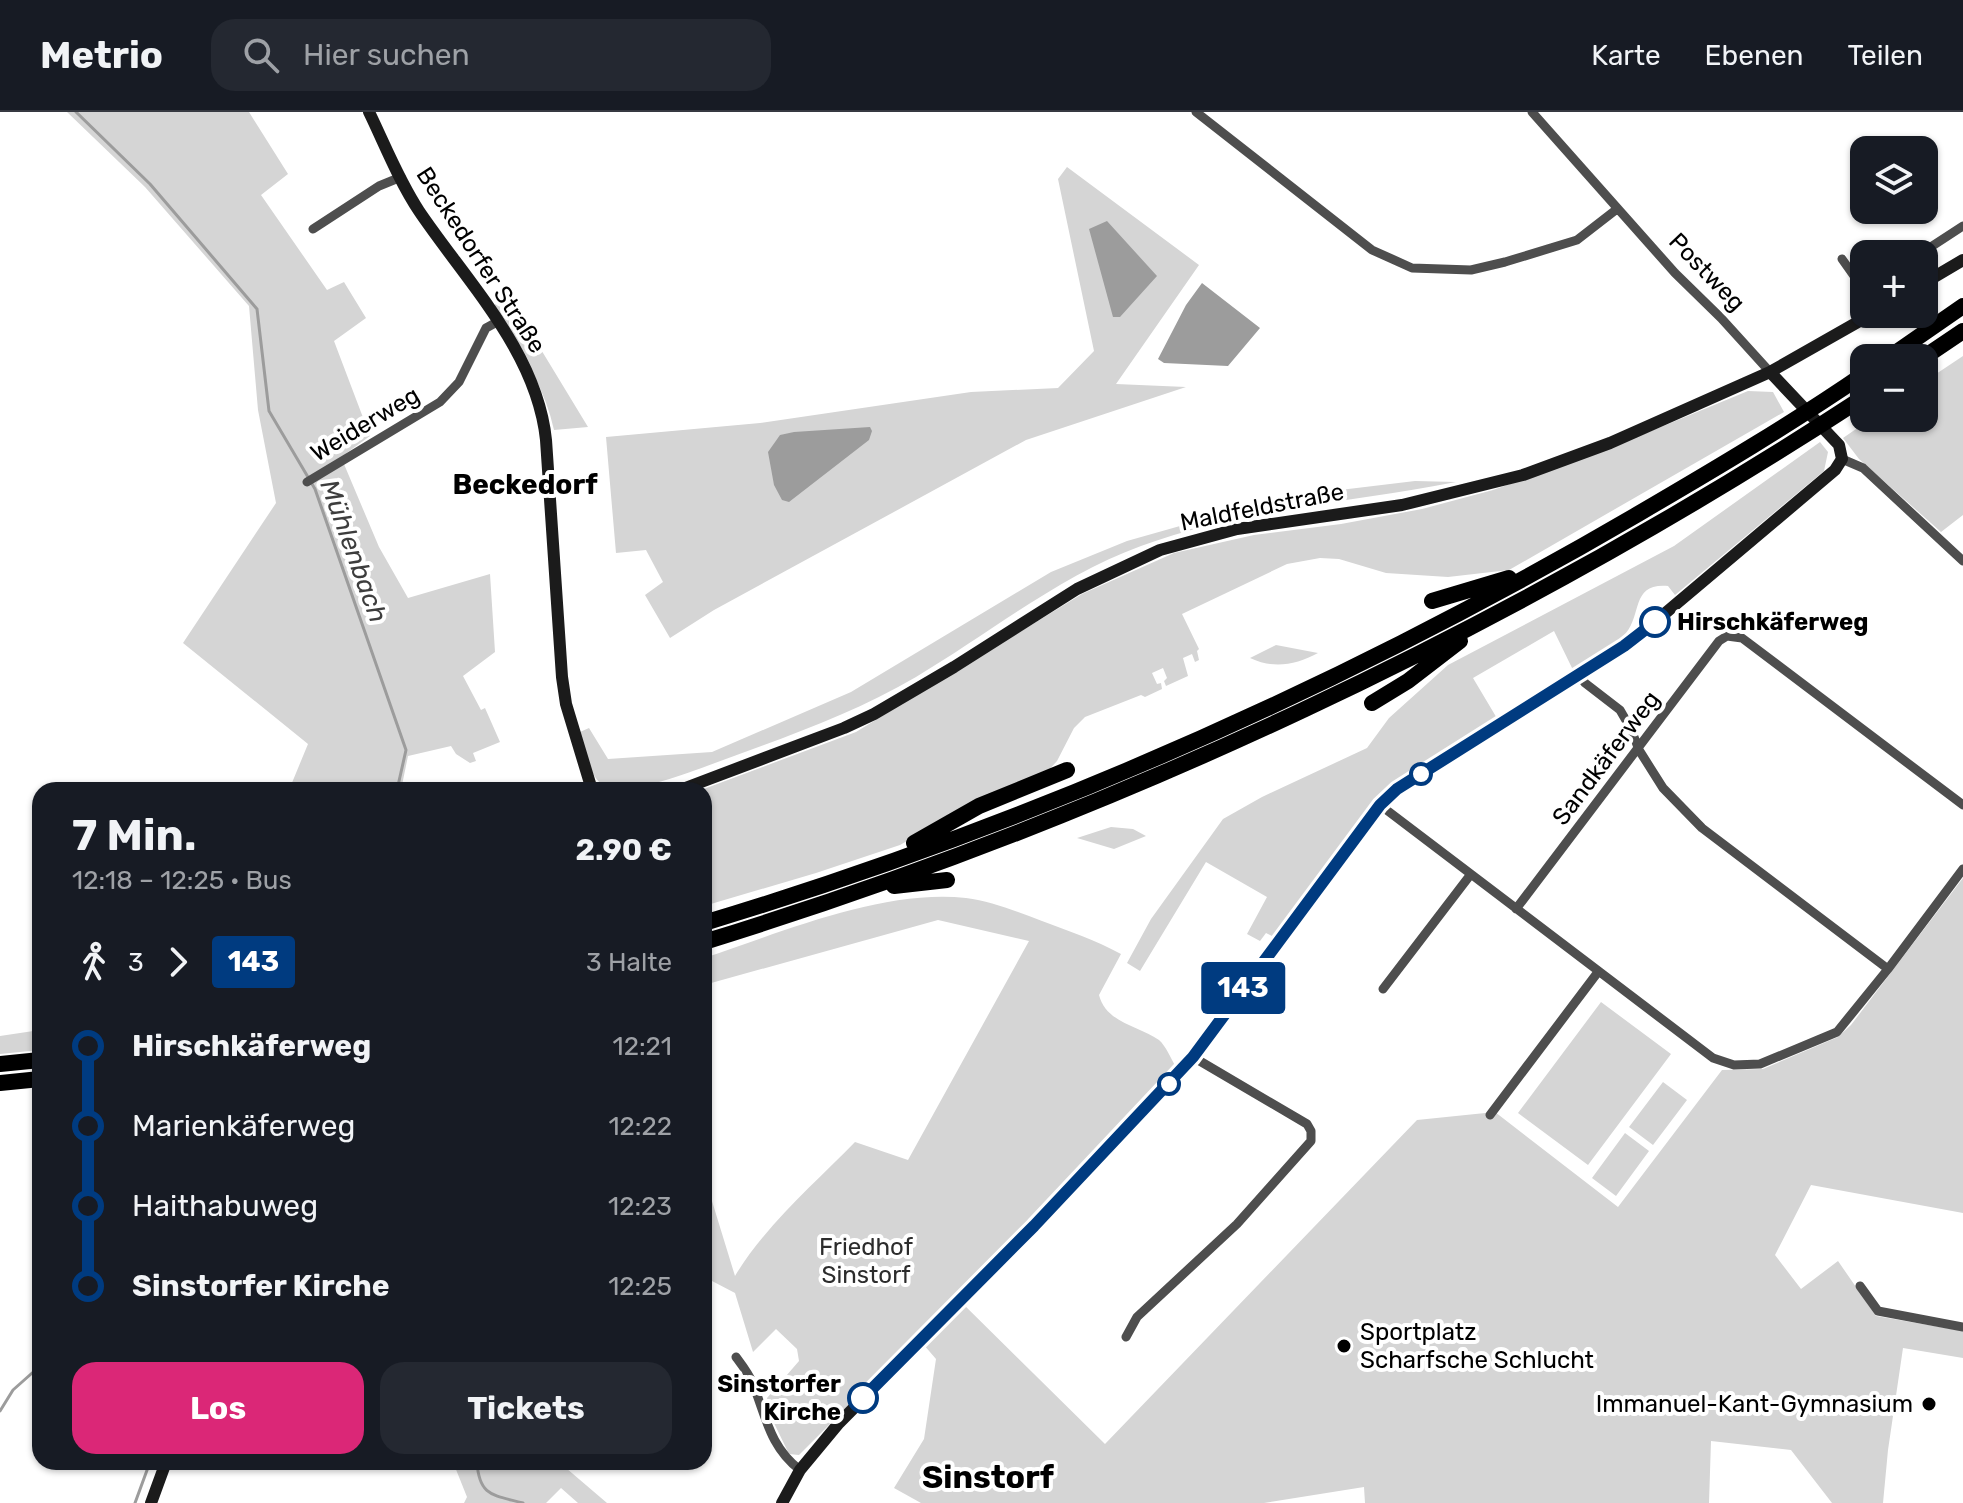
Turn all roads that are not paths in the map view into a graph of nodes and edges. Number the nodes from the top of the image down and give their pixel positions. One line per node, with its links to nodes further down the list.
1 (369, 112): 4 (street, Beckedorfer Straße)
2 (1196, 112): 5 (street)
3 (1532, 112): 5 (street, Postweg)
4 (401, 177): 7 (street); 14 (street, Beckedorfer Straße)
5 (1617, 209): 19 (street, Postweg)
6 (1963, 226): 8 (street)
7 (313, 229)
8 (1938, 242)
9 (1842, 259): 11 (street)
10 (1963, 260): 12 (street)
11 (1850, 270)
12 (1938, 275)
13 (1963, 306): 17 (highway)
14 (497, 322): 23 (street, Weiderweg); 32 (street, Beckedorfer Straße)
15 (1850, 327): 19 (street, Maldfeldstraße)
16 (1963, 331): 18 (highway)
17 (1908, 344)
18 (1938, 348)
19 (1770, 372): 22 (street, Postweg); 33 (street, Maldfeldstraße)
20 (1850, 384): 25 (highway)
21 (1850, 406): 27 (highway)
22 (1841, 462): 24 (street); 28 (street)
23 (307, 482)
24 (1963, 561)
25 (1549, 566): 26 (highway); 37 (highway)
26 (1432, 601)
27 (1504, 610): 29 (highway); 40 (highway)
28 (1579, 675): 30 (street); 34 (street)
29 (1372, 703)
30 (1639, 750): 35 (street, Sandkäferweg); 41 (street, Sandkäferweg); 44 (street)
31 (1067, 770): 37 (highway)
32 (588, 782)
33 (701, 782)
34 (1380, 805): 38 (street); 47 (street)
35 (1963, 805)
36 (1963, 869): 44 (street)
37 (868, 870): 42 (highway)
38 (1471, 874): 41 (street); 46 (street)
39 (947, 880): 40 (highway)
40 (849, 894): 43 (highway)
41 (1516, 909): 45 (street)
42 (712, 920)
43 (712, 939)
44 (1888, 969): 45 (street)
45 (1598, 972): 52 (street)
46 (1383, 989)
47 (1193, 1057): 55 (street); 58 (street)
48 (32, 1061): 49 (highway)
49 (0, 1064)
50 (32, 1080): 51 (highway)
51 (0, 1083)
52 (1490, 1115)
53 (1860, 1286): 54 (street)
54 (1963, 1327)
55 (1126, 1337)
56 (736, 1357): 58 (street)
57 (163, 1470): 59 (street)
58 (800, 1470): 60 (street)
59 (151, 1503)
60 (782, 1503)

